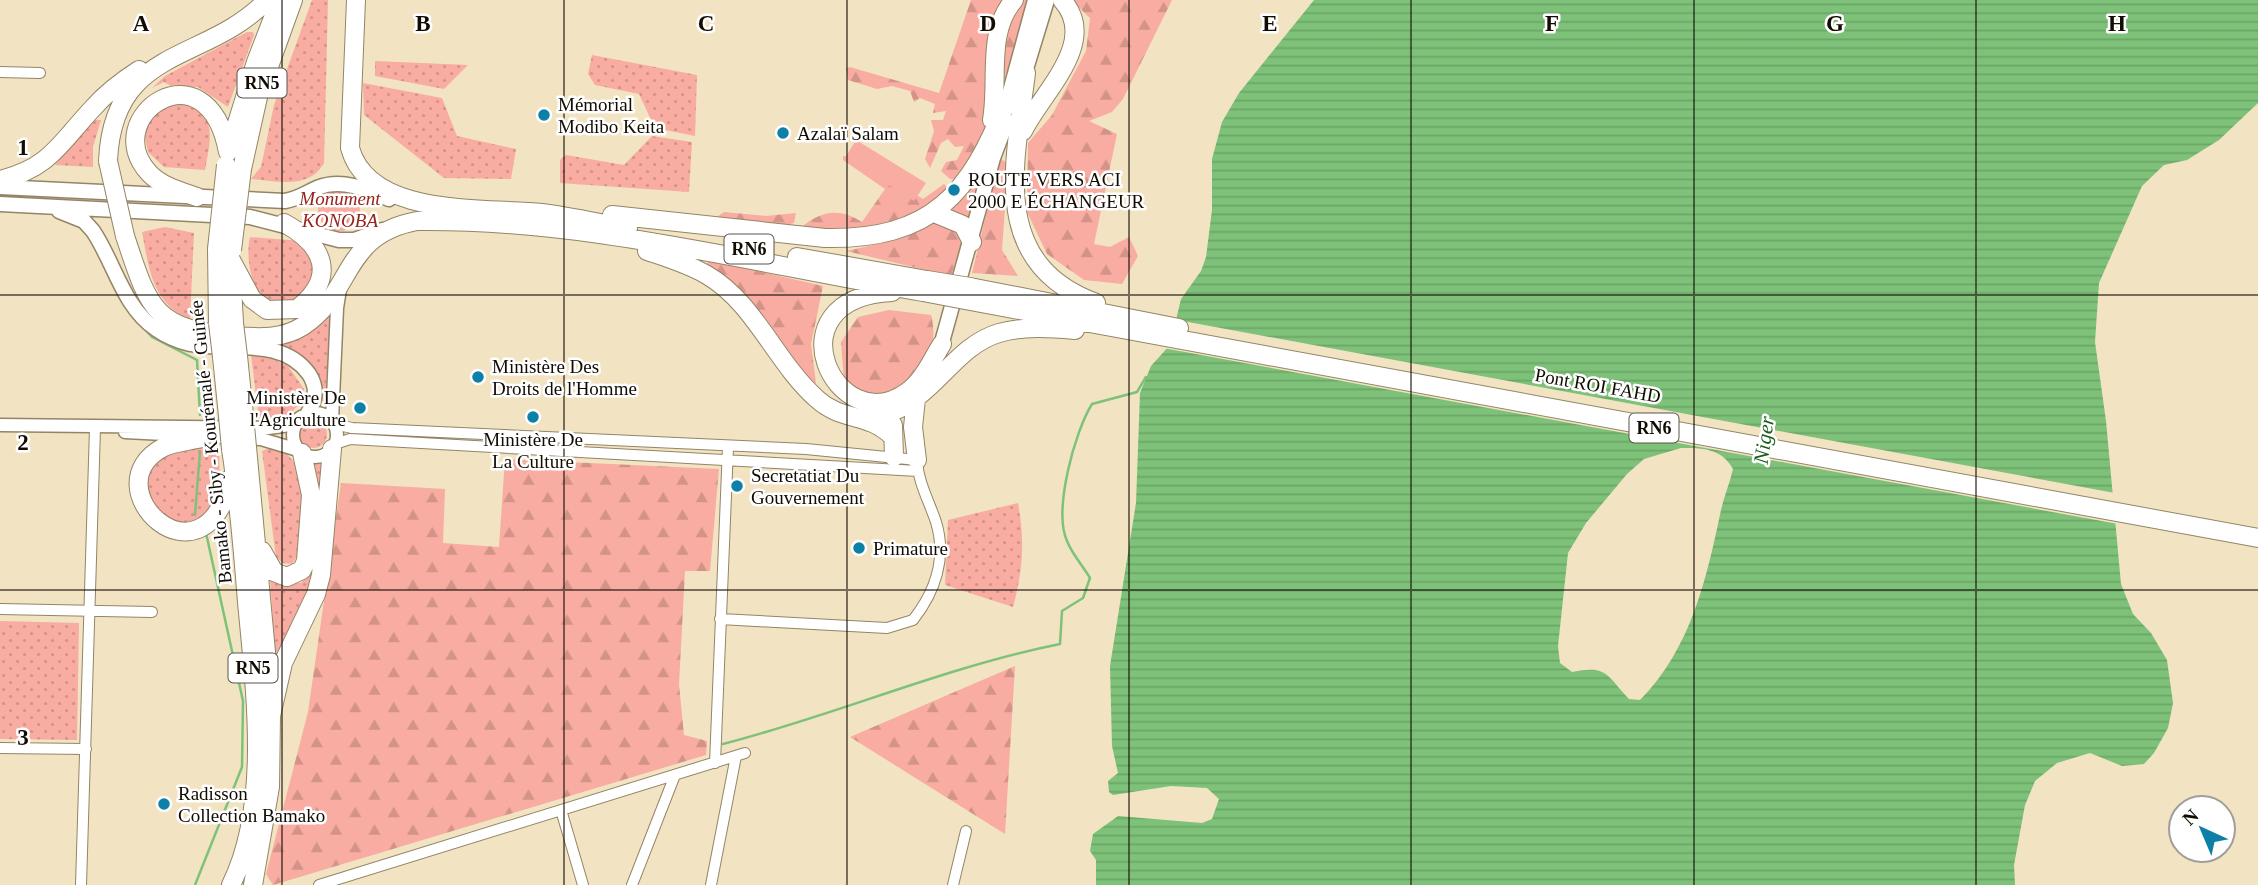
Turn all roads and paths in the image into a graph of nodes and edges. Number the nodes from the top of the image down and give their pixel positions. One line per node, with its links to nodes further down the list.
1 (267, 0): 9 (highway)
2 (280, 0): 16 (highway, Bamako - Siby - Kourémalé - Guinée / RN5)
3 (293, 0): 16 (highway, Bamako - Siby - Kourémalé - Guinée / RN5)
4 (356, 0): 22 (highway)
5 (1035, 0): 13 (main road)
6 (1047, 0): 12 (main road)
7 (1062, 0): 15 (highway)
8 (1008, 6): 28 (highway)
9 (179, 53): 17 (highway); 31 (highway, bridge)
10 (0, 72): 11 (street)
11 (40, 73)
12 (1026, 73): 14 (main road); 15 (highway)
13 (1007, 100): 14 (main road); 23 (highway)
14 (999, 141): 29 (main road)
15 (1017, 147): 33 (highway)
16 (232, 162): 19 (highway); 30 (highway, Bamako - Siby - Kourémalé - Guinée / RN5, bridge)
17 (0, 180)
18 (0, 187): 19 (main road)
19 (197, 197): 22 (main road)
20 (0, 204): 21 (main road)
21 (41, 205): 25 (main road); 37 (main road)
22 (428, 205): 24 (highway, RN6)
23 (934, 213): 28 (highway); 29 (highway)
24 (570, 218): 28 (highway); 32 (highway, RN6)
25 (284, 223): 26 (main road); 30 (highway)
26 (400, 224): 27 (highway, RN6); 31 (highway)
27 (583, 233): 32 (highway, RN6); 38 (highway)
28 (881, 234)
29 (972, 242): 34 (main road)
30 (227, 253): 47 (highway, Bamako - Siby - Kourémalé - Guinée / RN5, bridge)
31 (345, 272): 39 (street)
32 (923, 288): 33 (highway, RN6, bridge); 34 (highway)
33 (1157, 330): 35 (highway); 51 (highway, RN6)
34 (942, 344): 35 (main road)
35 (916, 399): 36 (highway); 50 (highway)
36 (897, 411): 38 (highway); 42 (highway)
37 (304, 415): 39 (street); 41 (street); 46 (street)
38 (866, 419): 42 (highway)
39 (333, 422): 44 (street); 45 (street)
40 (0, 425): 41 (street)
41 (101, 428): 43 (street); 56 (street)
42 (892, 436): 49 (highway)
43 (201, 438): 46 (street); 47 (highway)
44 (333, 446): 46 (street); 48 (street); 59 (highway)
45 (727, 447): 48 (street); 49 (street)
46 (300, 452): 54 (highway)
47 (237, 453): 54 (highway, Bamako - Siby - Kourémalé - Guinée / RN5); 67 (highway, Bamako - Siby - Kourémalé - Guinée / RN5)
48 (727, 462): 49 (street); 58 (street)
49 (894, 463): 50 (street)
50 (917, 465): 58 (street)
51 (2145, 513): 52 (highway, RN6); 53 (highway, RN6)
52 (2258, 526)
53 (2258, 538)
54 (258, 543): 59 (highway, Bamako - Siby - Kourémalé - Guinée / RN5)
55 (0, 609): 56 (street)
56 (90, 612): 57 (street); 61 (street)
57 (152, 612)
58 (720, 619): 62 (street)
59 (271, 716): 68 (highway, RN5)
60 (0, 748): 61 (street)
61 (86, 749): 66 (street)
62 (715, 763): 63 (street); 72 (street)
63 (675, 775): 64 (street); 71 (street)
64 (561, 810): 69 (street); 70 (street)
65 (966, 831): 73 (street)
66 (81, 885)
67 (231, 885)
68 (253, 885)
69 (319, 885)
70 (583, 885)
71 (632, 885)
72 (711, 885)
73 (953, 885)

